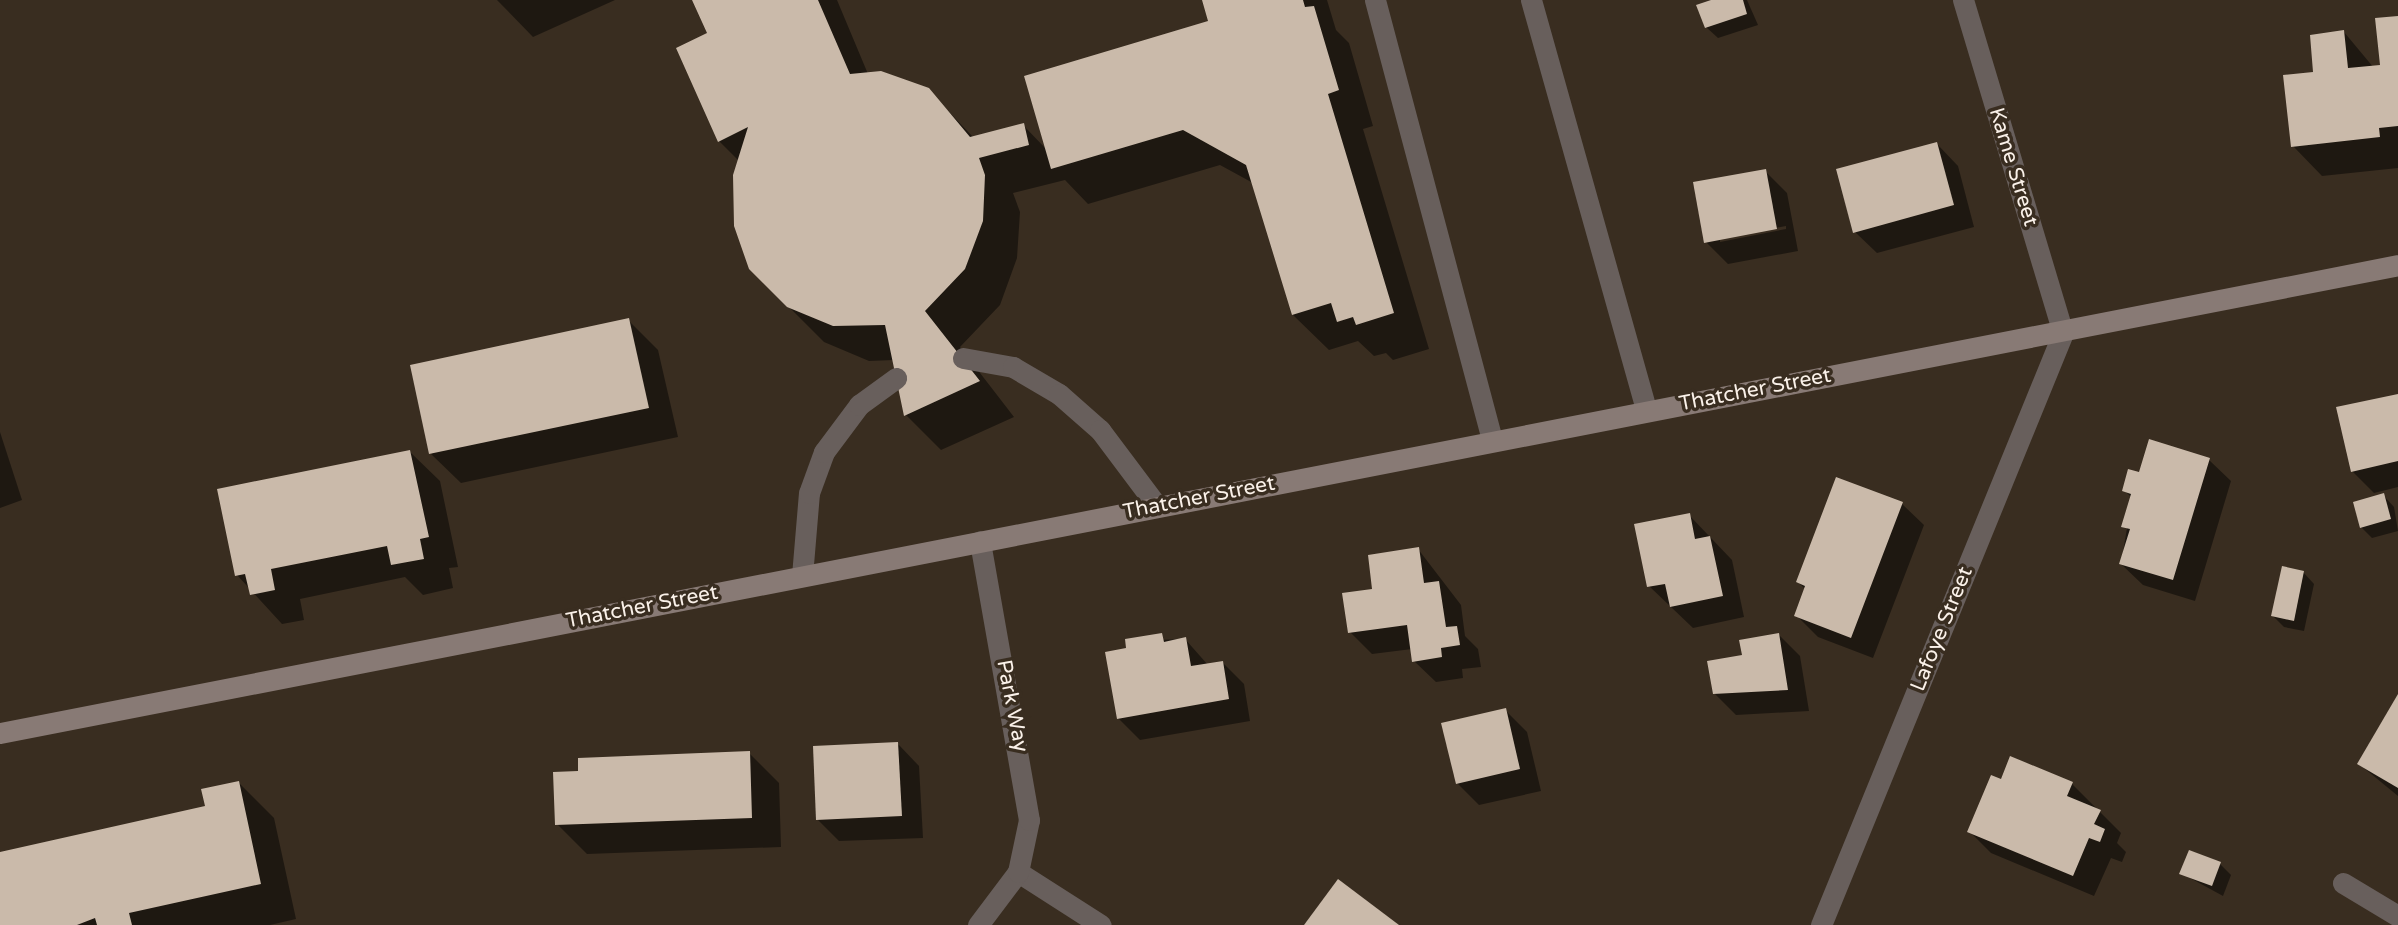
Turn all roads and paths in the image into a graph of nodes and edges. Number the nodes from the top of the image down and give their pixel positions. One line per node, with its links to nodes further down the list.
1 (1375, 0): 9 (street)
2 (1531, 0): 8 (street)
3 (1963, 0): 5 (street, Kame Street)
4 (2398, 265): 5 (street, Thatcher Street)
5 (2063, 333): 8 (street, Thatcher Street); 19 (street, Lafoye Street)
6 (963, 358): 10 (street)
7 (896, 378): 12 (street)
8 (1646, 410): 9 (street, Thatcher Street)
9 (1492, 441): 10 (street, Thatcher Street)
10 (1157, 506): 11 (street, Thatcher Street)
11 (980, 541): 12 (street, Thatcher Street); 14 (street, Park Way)
12 (802, 576): 13 (street, Thatcher Street)
13 (0, 733)
14 (1018, 872): 17 (street); 18 (street)
15 (2343, 883): 16 (street)
16 (2398, 916)
17 (978, 925)
18 (1101, 925)
19 (1821, 925)

